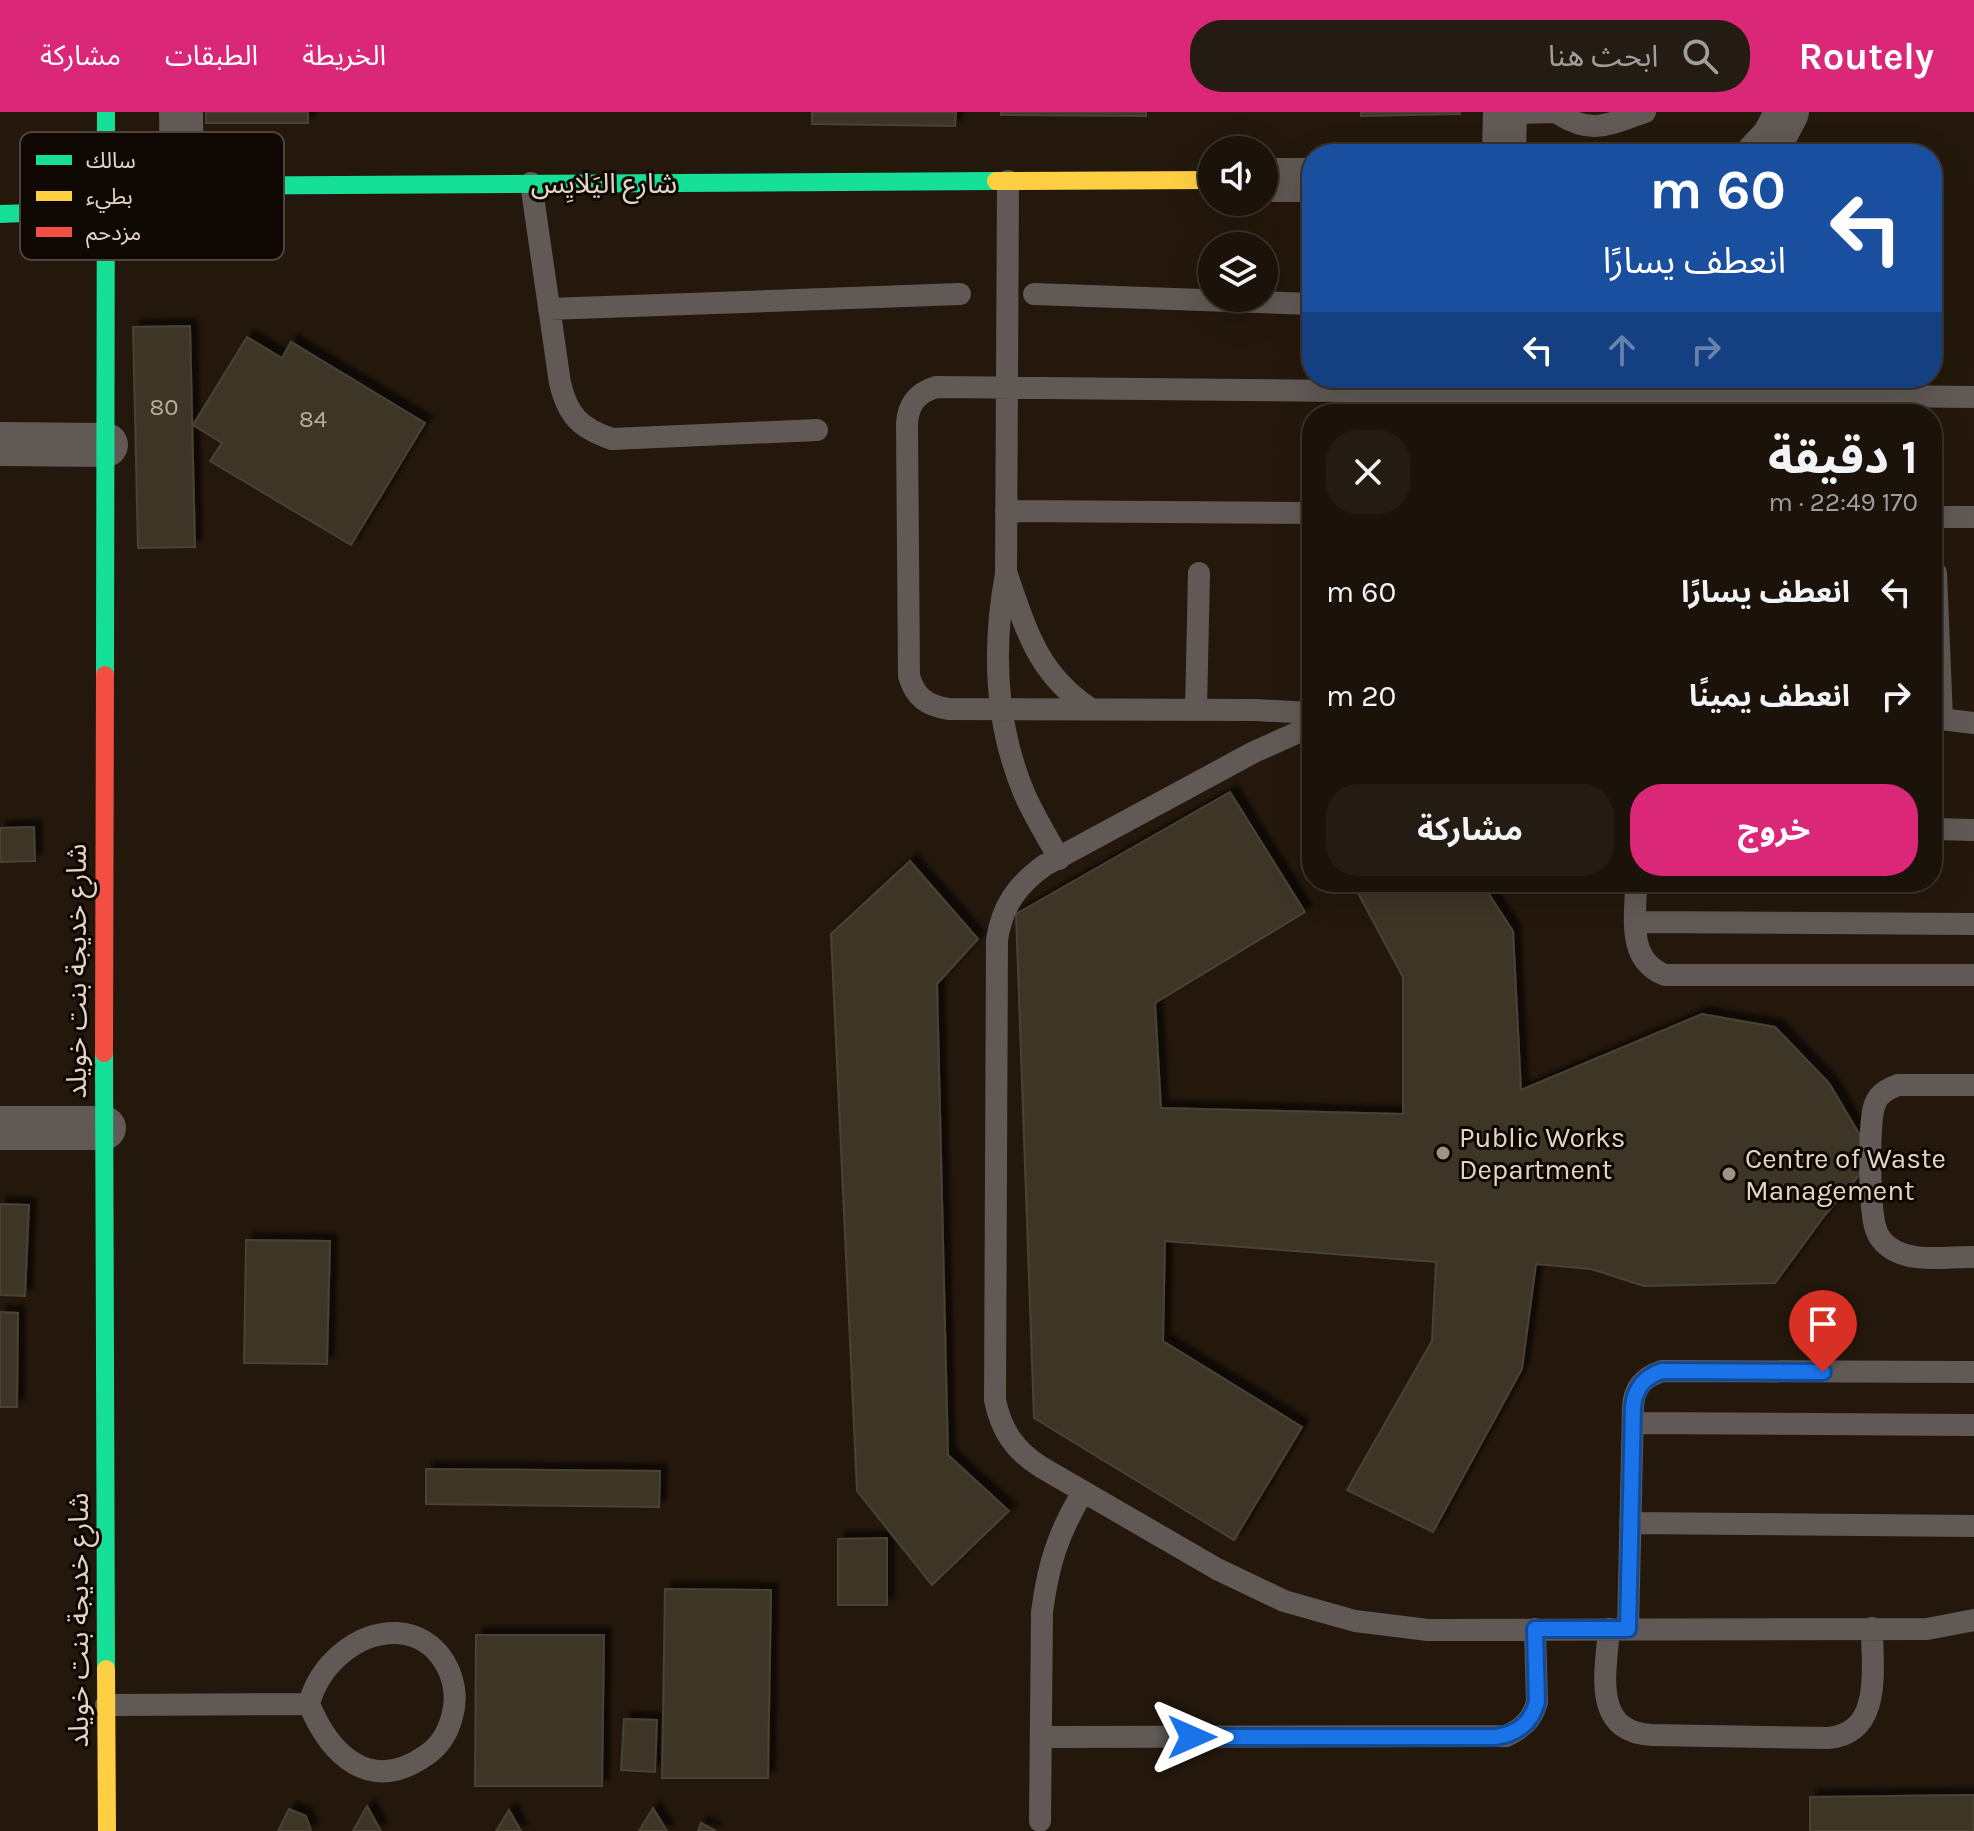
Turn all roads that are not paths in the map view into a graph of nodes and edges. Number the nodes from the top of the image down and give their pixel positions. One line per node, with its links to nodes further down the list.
1 (181, 112): 6 (street)
2 (1787, 112): 7 (street)
3 (1562, 113): 4 (lane); 5 (lane)
4 (1633, 113)
5 (1505, 126)
6 (181, 132)
7 (1765, 144)
8 (1198, 180): 11 (street, شارع اليَلايِس)
9 (1278, 180): 10 (street)
10 (1302, 180)
11 (1008, 181): 12 (street, شارع اليَلايِس); 21 (lane)
12 (531, 183): 13 (street, شارع اليَلايِس); 20 (lane)
13 (284, 184)
14 (20, 213): 15 (street, شارع اليَلايِس)
15 (0, 214)
16 (106, 260): 25 (street, شارع خديجة بنت خويلد)
17 (960, 294): 20 (lane)
18 (1034, 294): 19 (lane)
19 (1302, 304)
20 (549, 309): 23 (lane)
21 (1007, 389): 22 (lane); 26 (lane); 32 (lane)
22 (1974, 397)
23 (817, 430)
24 (0, 444): 25 (street)
25 (106, 445): 48 (street, شارع خديجة بنت خويلد)
26 (1006, 511): 27 (lane); 31 (lane)
27 (1302, 513)
28 (1942, 517): 29 (lane)
29 (1974, 517)
30 (1199, 573): 34 (lane)
31 (1006, 574): 32 (lane); 33 (lane)
32 (1001, 709): 33 (lane); 41 (lane)
33 (1091, 709): 34 (lane)
34 (1196, 710): 35 (lane)
35 (1302, 713)
36 (1942, 719): 37 (lane)
37 (1974, 723)
38 (1302, 730): 41 (lane)
39 (1942, 829): 40 (lane)
40 (1974, 830)
41 (1059, 859): 53 (lane)
42 (1636, 892): 43 (lane)
43 (1636, 922): 44 (lane); 45 (lane)
44 (1974, 924)
45 (1974, 975)
46 (1974, 1085): 49 (lane)
47 (0, 1128): 48 (street)
48 (104, 1128): 61 (street, شارع خديجة بنت خويلد)
49 (1974, 1257)
50 (1974, 1372): 51 (lane)
51 (1633, 1423): 52 (lane); 54 (lane)
52 (1974, 1425)
53 (1083, 1492): 58 (lane); 62 (lane)
54 (1630, 1523): 55 (lane); 59 (lane)
55 (1974, 1526)
56 (1974, 1620): 57 (lane)
57 (1872, 1628): 59 (lane); 59 (lane)
58 (1535, 1629): 59 (lane); 62 (lane)
59 (1619, 1629)
60 (309, 1704): 60 (lane); 61 (lane)
61 (106, 1705): 64 (street, شارع خديجة بنت خويلد)
62 (1041, 1737): 63 (lane)
63 (1040, 1821)
64 (107, 1831)

